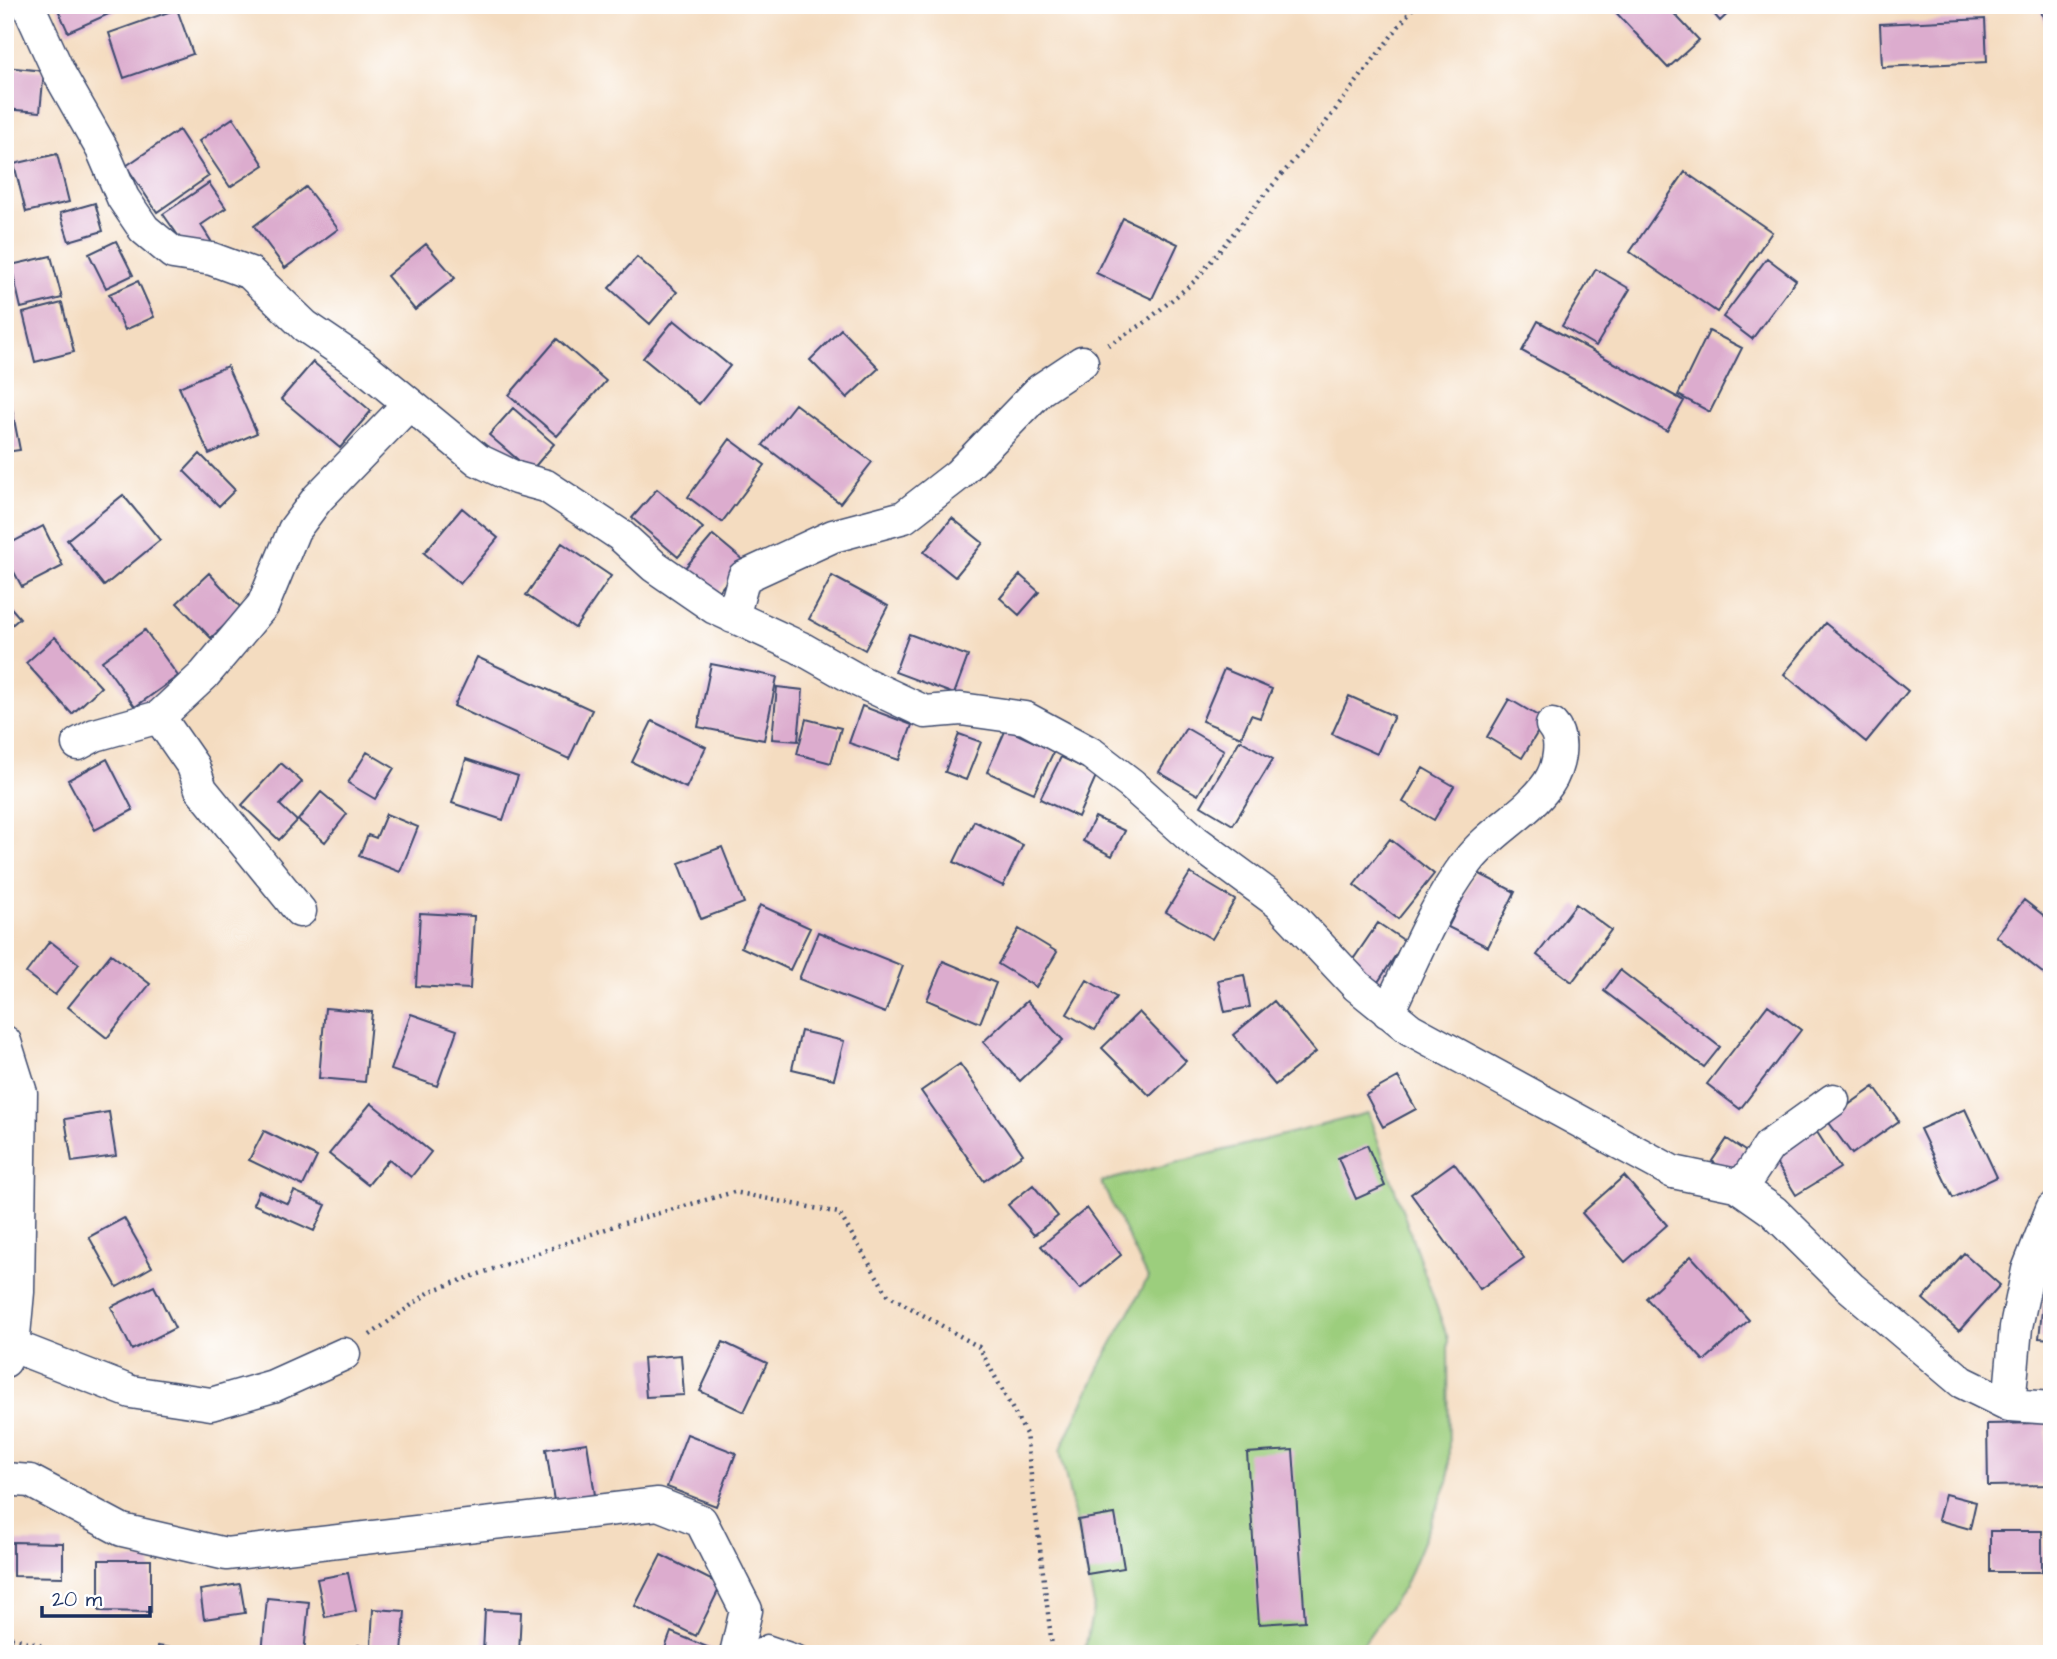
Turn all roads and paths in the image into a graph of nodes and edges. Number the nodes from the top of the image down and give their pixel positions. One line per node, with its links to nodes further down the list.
1 (28, 5): 4 (street)
2 (1415, 5): 3 (path)
3 (1082, 362): 5 (street)
4 (409, 404): 5 (street); 6 (street)
5 (733, 617): 10 (street)
6 (159, 716): 8 (street); 9 (street)
7 (1552, 725): 10 (street)
8 (78, 744)
9 (300, 911)
10 (1388, 1012): 13 (street)
11 (5, 1042): 15 (street)
12 (1833, 1100): 13 (street)
13 (1736, 1185): 17 (street)
14 (2052, 1209): 17 (street)
15 (9, 1353): 16 (street)
16 (344, 1354): 25 (path)
17 (2009, 1405): 18 (street)
18 (2052, 1408)
19 (5, 1479): 22 (street)
20 (5, 1636): 21 (path)
21 (53, 1654)
22 (736, 1654)
23 (746, 1654): 24 (lane)
24 (799, 1654)
25 (1053, 1654)

